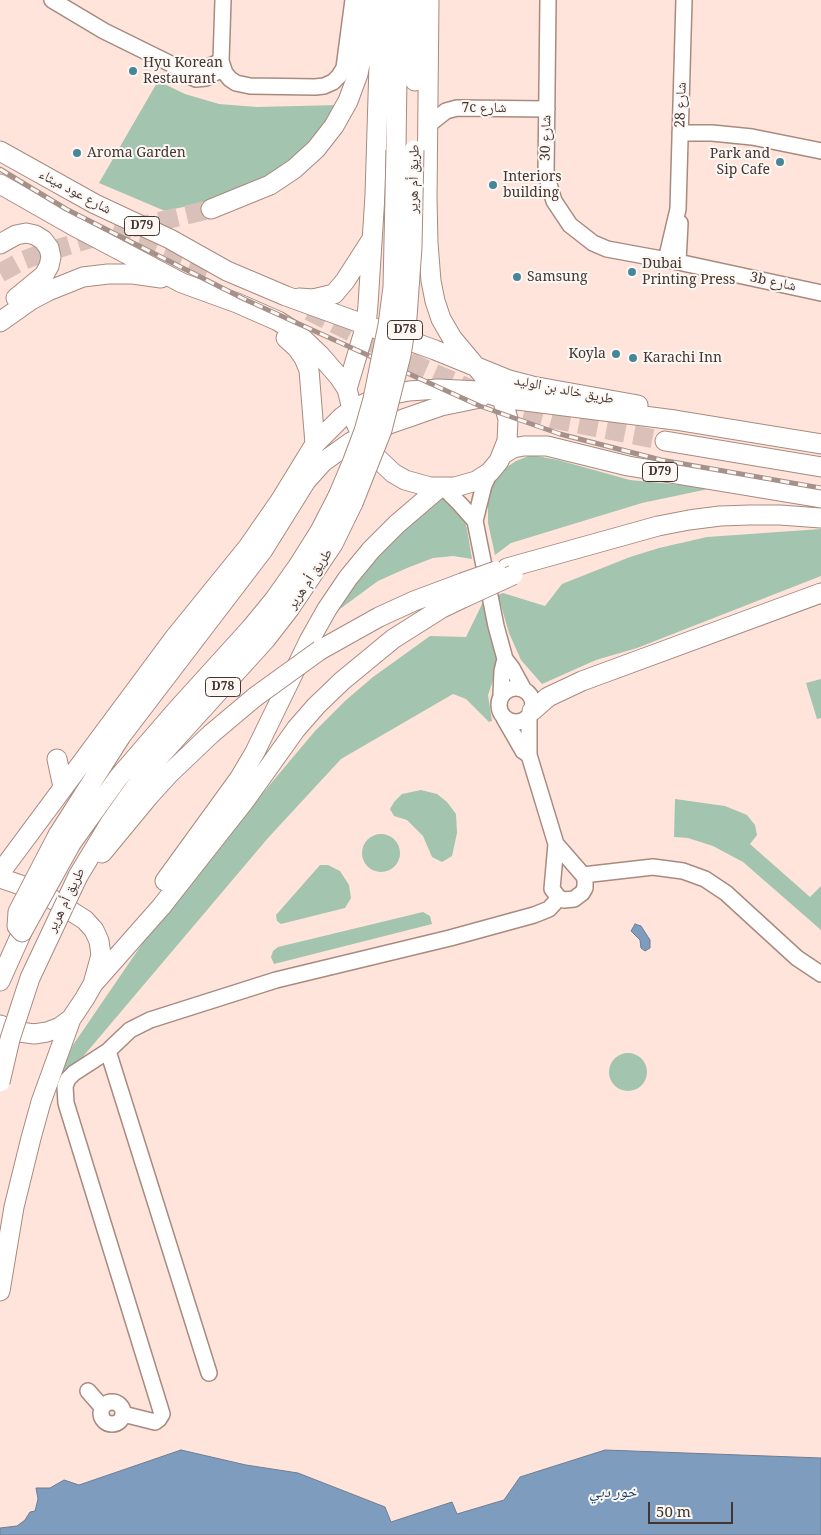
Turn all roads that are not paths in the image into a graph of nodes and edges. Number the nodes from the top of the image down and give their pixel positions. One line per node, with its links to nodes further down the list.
1 (52, 0): 11 (street)
2 (223, 0): 11 (street)
3 (352, 0): 11 (street)
4 (369, 0): 19 (main road)
5 (381, 0): 20 (main road)
6 (398, 0): 15 (main road, طريق أم هرير / D78)
7 (416, 0): 15 (main road, طريق أم هرير / D78)
8 (429, 0): 13 (main road)
9 (548, 0): 12 (street, شارع 30)
10 (684, 0): 14 (street, شارع 28)
11 (222, 65)
12 (547, 109): 13 (street, 7c شارع); 22 (street, شارع 30)
13 (427, 126): 30 (main road)
14 (680, 126): 17 (street); 22 (street, شارع 28)
15 (405, 150): 44 (main road, طريق أم هرير / D78, bridge)
16 (0, 151): 25 (main road, شارع عود ميثاء / D79)
17 (821, 151)
18 (0, 184): 23 (main road, شارع عود ميثاء / D79)
19 (211, 209)
20 (372, 238): 25 (main road); 29 (main road)
21 (0, 244): 27 (main road)
22 (672, 261): 24 (street, 3b شارع)
23 (182, 283): 26 (main road, شارع عود ميثاء / D79); 28 (main road)
24 (821, 293)
25 (286, 296): 29 (main road, طريق خالد بن الوليد / D79)
26 (237, 303): 31 (main road, D79); 37 (main road)
27 (0, 313)
28 (0, 322)
29 (366, 325): 30 (main road, طريق خالد بن الوليد / D79); 31 (main road)
30 (476, 367): 32 (main road); 34 (main road, طريق خالد بن الوليد / D79)
31 (347, 388): 33 (main road, D79)
32 (499, 397): 33 (main road); 34 (main road); 35 (main road); 39 (main road)
33 (353, 409): 35 (main road, D79); 37 (main road)
34 (675, 420): 38 (main road, طريق خالد بن الوليد / D79)
35 (362, 436): 42 (main road, D79); 59 (main road)
36 (665, 441): 40 (main road)
37 (314, 444): 58 (main road)
38 (821, 444)
39 (503, 454): 41 (main road); 43 (main road, D79)
40 (821, 467)
41 (490, 472): 42 (main road, D79); 47 (street)
42 (442, 488): 47 (street); 66 (main road)
43 (821, 498)
44 (345, 499): 59 (main road, طريق أم هرير / D78); 61 (main road, طريق أم هرير / D78)
45 (780, 514): 46 (main road); 48 (main road); 49 (main road, bridge)
46 (821, 518)
47 (475, 521): 51 (street)
48 (821, 527)
49 (463, 590): 61 (main road, bridge); 66 (main road)
50 (821, 593): 54 (main road)
51 (505, 659): 52 (street); 53 (street)
52 (524, 690): 53 (street); 54 (street)
53 (502, 695): 55 (street)
54 (530, 714): 55 (street); 56 (street)
55 (504, 718): 56 (street)
56 (529, 755): 60 (street)
57 (57, 759): 58 (main road)
58 (63, 787): 62 (main road)
59 (65, 839): 68 (main road, bridge)
60 (556, 844): 63 (street); 65 (street)
61 (81, 870): 73 (main road, طريق أم هرير / D78, bridge)
62 (0, 873)
63 (583, 875): 65 (street); 67 (street)
64 (0, 878): 69 (main road)
65 (559, 898): 72 (street)
66 (160, 907): 69 (main road)
67 (821, 974)
68 (0, 981)
69 (93, 984): 70 (main road)
70 (71, 1019): 71 (main road); 74 (main road)
71 (0, 1025)
72 (108, 1051): 75 (street); 76 (street)
73 (0, 1082)
74 (0, 1291)
75 (209, 1372)
76 (88, 1391)

